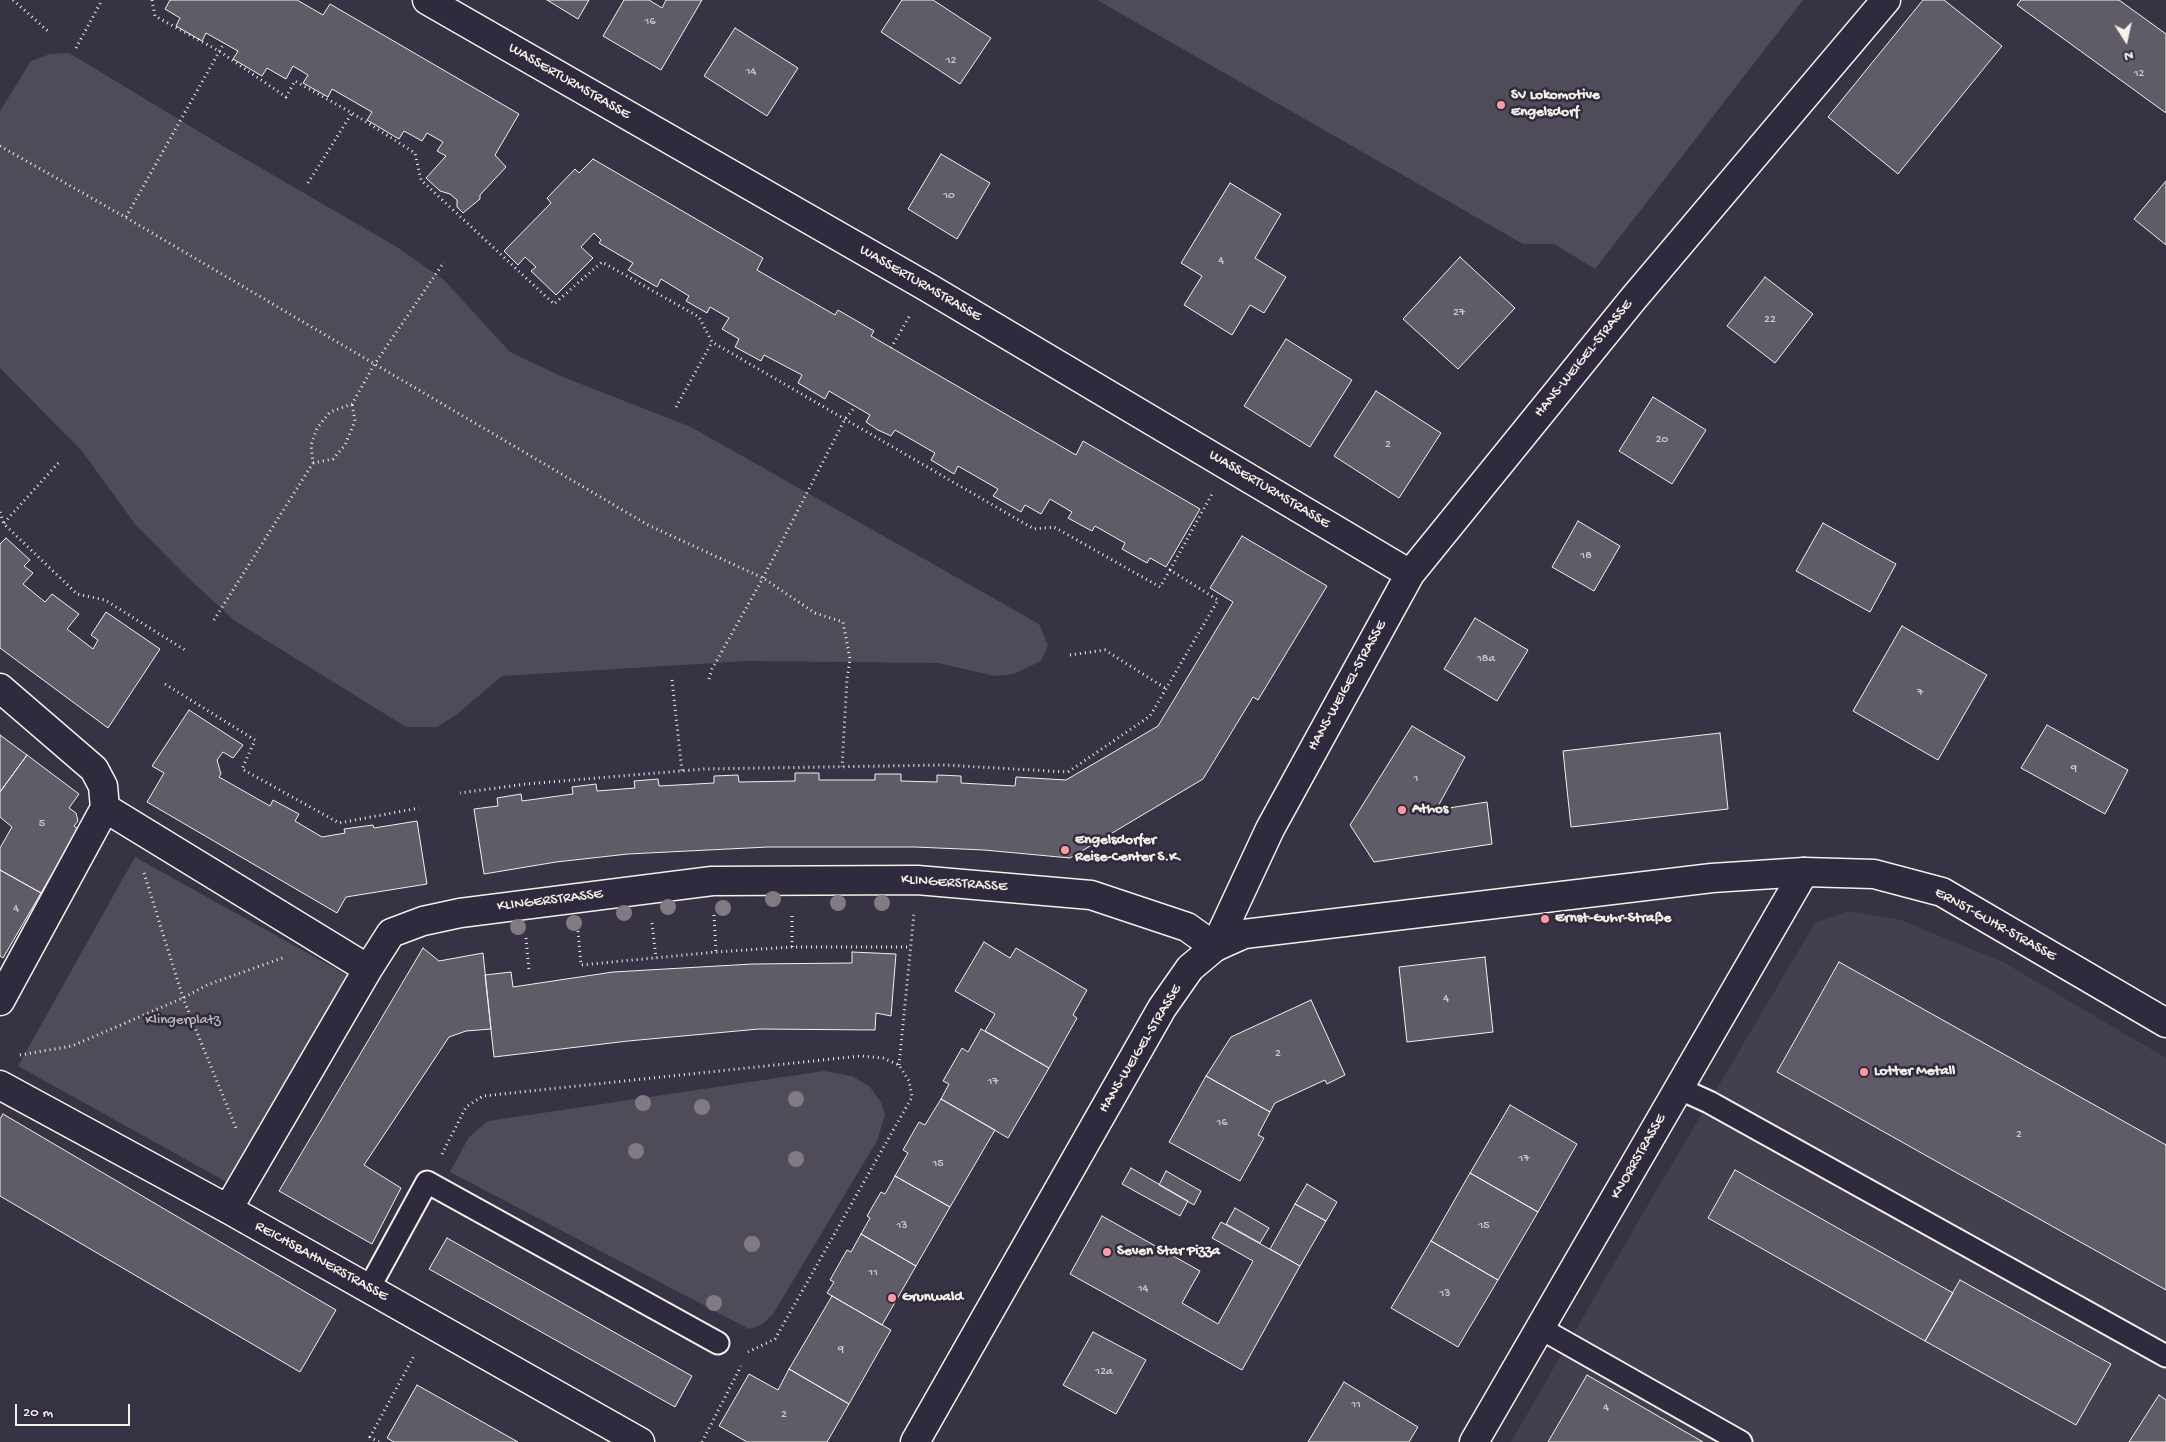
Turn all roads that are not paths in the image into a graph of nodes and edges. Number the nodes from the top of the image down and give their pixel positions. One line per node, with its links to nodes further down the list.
1 (427, 0): 3 (street, WASSERTURMSTRASSE)
2 (1886, 0): 3 (street, HANS-WEIGEL-STRASSE)
3 (1410, 574): 7 (street, HANS-WEIGEL-STRASSE)
4 (0, 688): 5 (street)
5 (117, 815): 8 (street); 9 (street)
6 (1804, 872): 7 (street, ERNST-GUHR-STRASSE); 10 (street, ERNST-GUHR-STRASSE); 12 (street, KNORRSTRASSE)
7 (1216, 947): 8 (street, KLINGERSTRASSE); 19 (street, HANS-WEIGEL-STRASSE)
8 (368, 969): 13 (street)
9 (0, 1001)
10 (2166, 1023)
11 (0, 1085): 13 (street, REICHSBAHNERSTRASSE)
12 (1678, 1088): 15 (street, KNORRSTRASSE); 17 (lane)
13 (228, 1209): 14 (street, REICHSBAHNERSTRASSE)
14 (369, 1288): 16 (lane); 18 (street, REICHSBAHNERSTRASSE)
15 (1540, 1328): 20 (street, KNORRSTRASSE); 21 (lane)
16 (718, 1343)
17 (2166, 1356)
18 (640, 1442)
19 (915, 1442)
20 (1474, 1442)
21 (1741, 1442)

